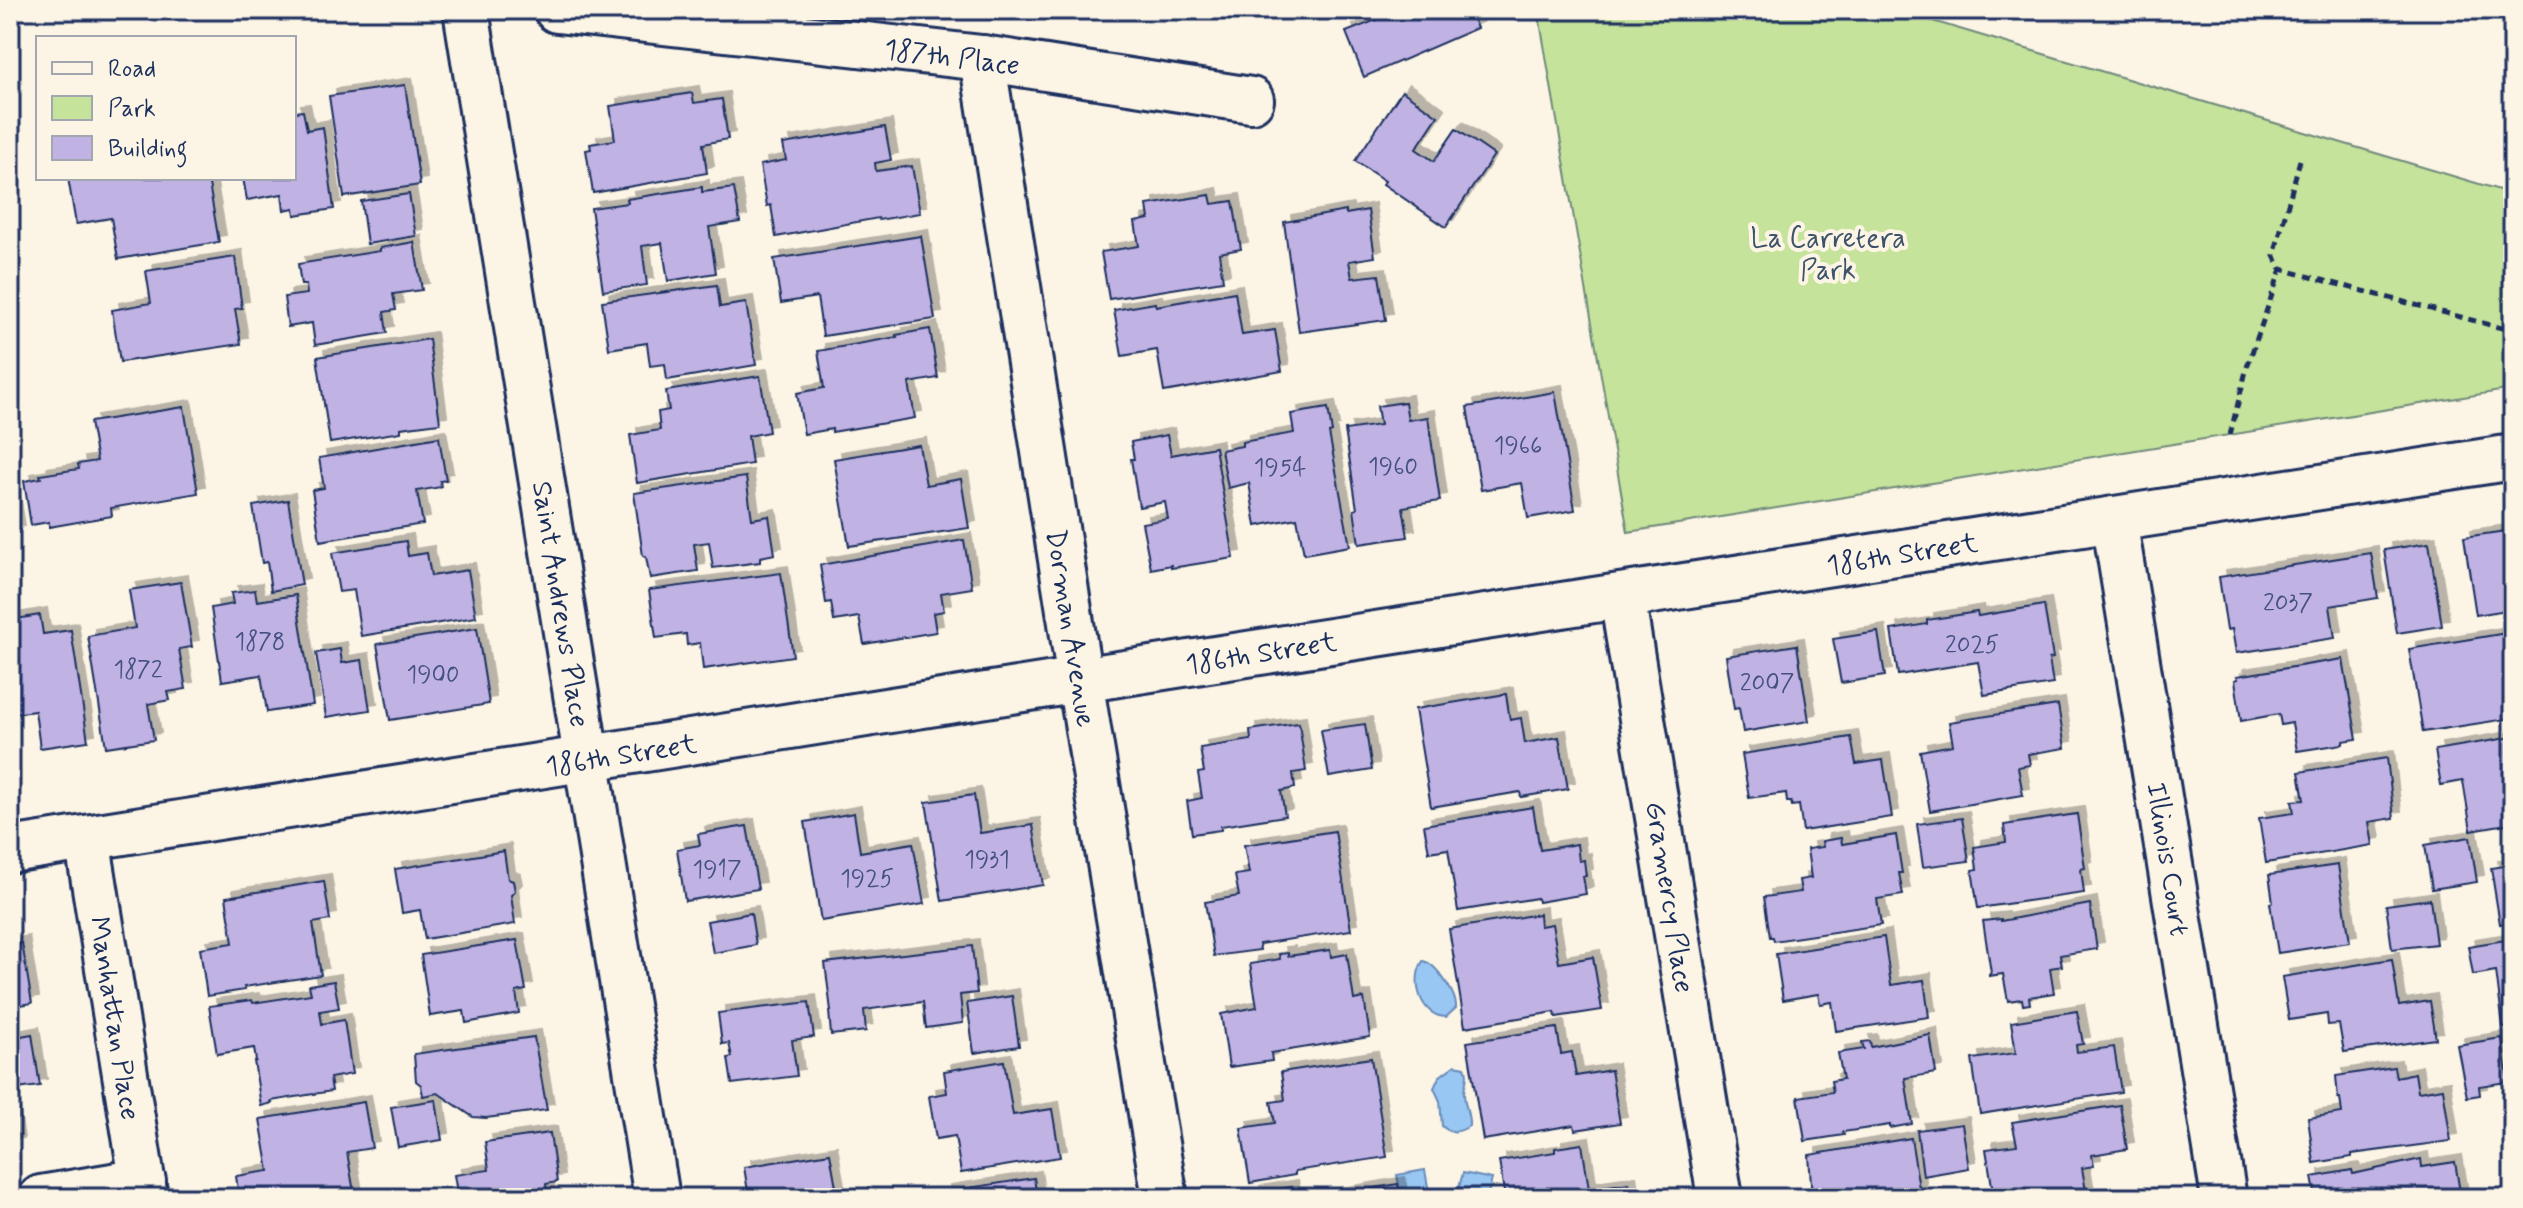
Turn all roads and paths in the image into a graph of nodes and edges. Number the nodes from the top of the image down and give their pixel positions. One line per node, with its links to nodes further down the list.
1 (466, 10): 13 (street, Saint Andrews Place)
2 (557, 10): 3 (street, 187th Place)
3 (982, 58): 4 (street, 187th Place); 12 (street, Dorman Avenue)
4 (1251, 100)
5 (2300, 160): 6 (path)
6 (2281, 269): 7 (path); 8 (path)
7 (2513, 331)
8 (2230, 435)
9 (2513, 457): 10 (street, 186th Street)
10 (2114, 519): 11 (street, 186th Street); 21 (street, Illinois Court)
11 (1622, 596): 12 (street, 186th Street); 20 (street, Gramercy Place)
12 (1080, 680): 13 (street, 186th Street); 19 (street, Dorman Avenue)
13 (587, 759): 14 (street, 186th Street); 18 (street, Saint Andrews Place)
14 (87, 838): 15 (street, 186th Street); 16 (street, Manhattan Place)
15 (10, 850)
16 (144, 1189): 17 (street)
17 (41, 1198)
18 (657, 1198)
19 (1165, 1198)
20 (1720, 1198)
21 (2224, 1198)

